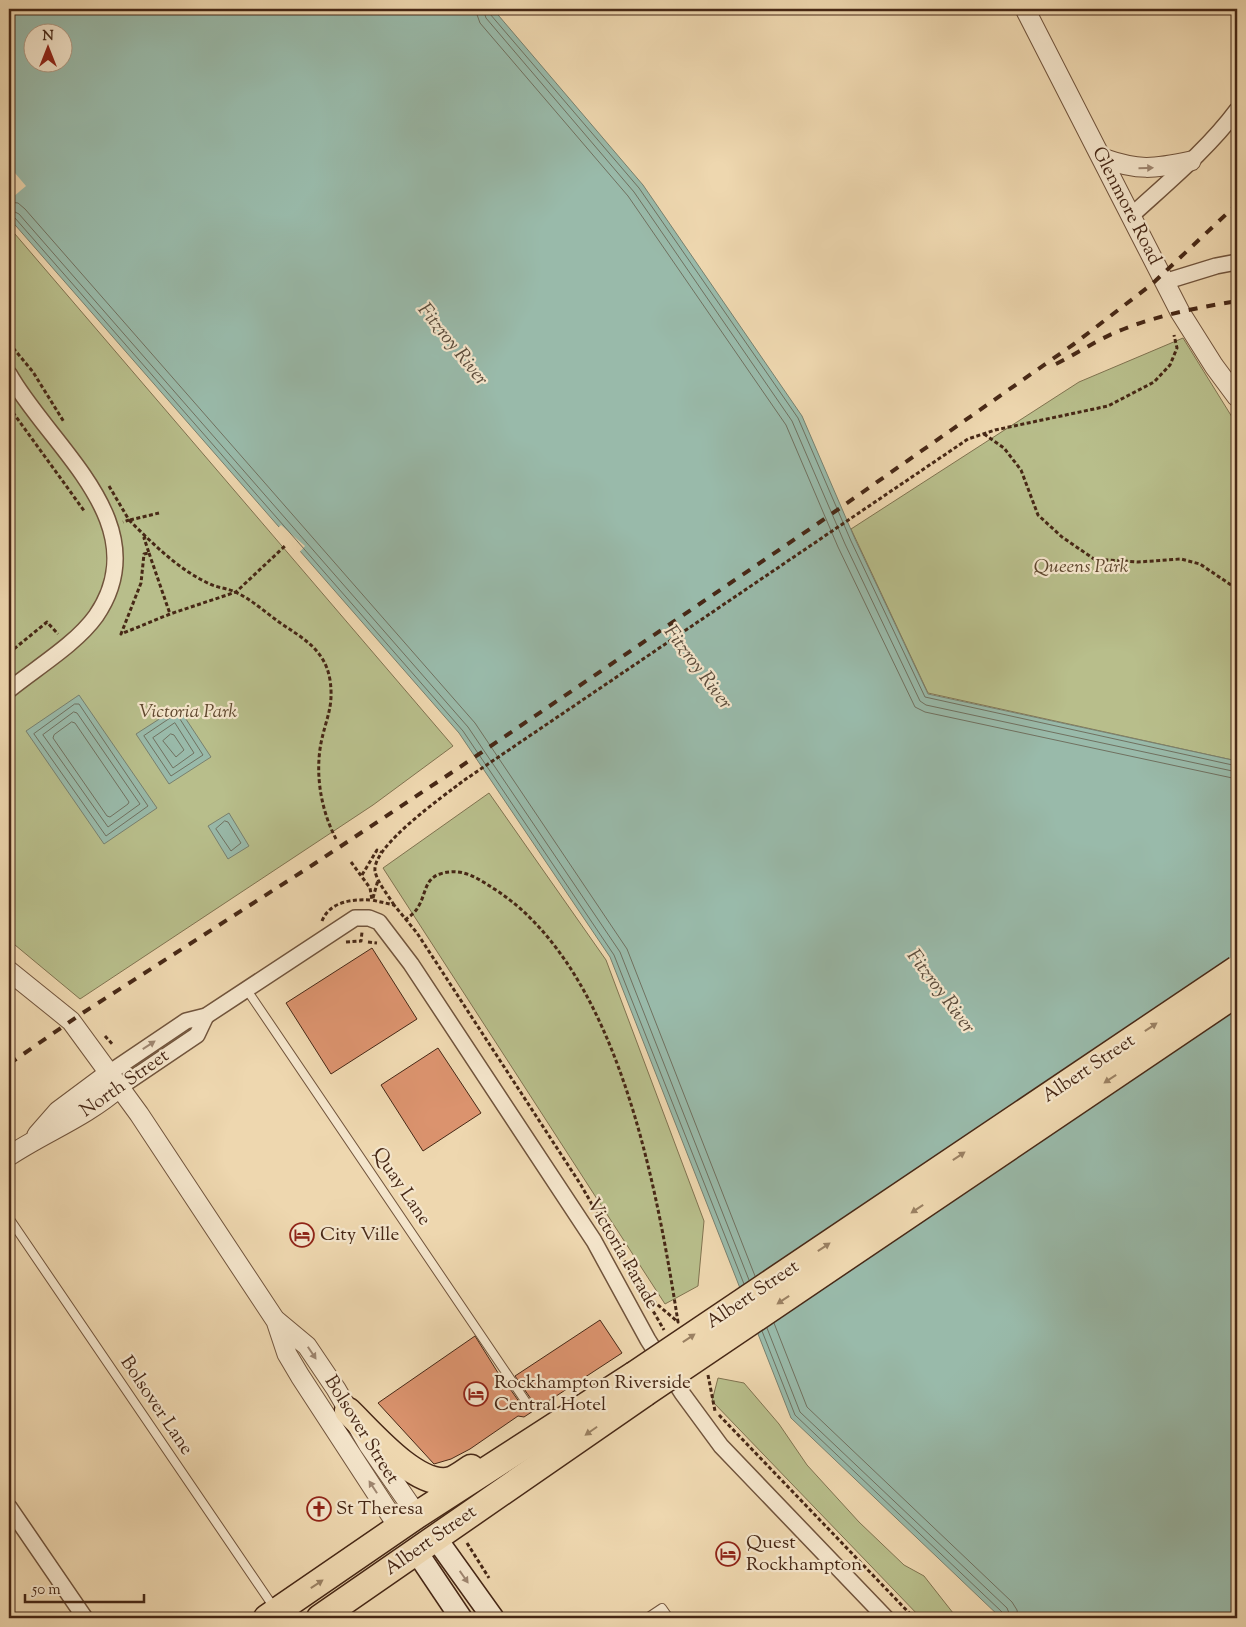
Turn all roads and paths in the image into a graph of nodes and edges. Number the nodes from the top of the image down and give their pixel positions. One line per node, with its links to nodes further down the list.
1 (1025, 9): 3 (street, Glenmore Road)
2 (1237, 110): 4 (street)
3 (1102, 158): 4 (street, one-way to 4); 5 (street, Glenmore Road)
4 (1191, 161): 5 (street)
5 (1132, 215): 7 (street, Glenmore Road)
6 (1237, 262): 7 (street)
7 (1164, 282): 8 (street, Glenmore Road)
8 (1180, 312): 10 (street, Glenmore Road); 12 (path)
9 (9, 374): 23 (street)
10 (1237, 397)
11 (9, 407): 14 (path)
12 (983, 434): 18 (path); 25 (path)
13 (159, 513): 15 (path)
14 (87, 517)
15 (146, 537): 17 (path); 19 (path)
16 (286, 545): 19 (path)
17 (149, 553): 20 (path); 20 (path)
18 (1237, 588)
19 (236, 592): 20 (path); 24 (path)
20 (170, 614)
21 (63, 630): 22 (path)
22 (9, 653)
23 (9, 690)
24 (336, 839)
25 (381, 852): 27 (path); 28 (path)
26 (351, 862): 27 (path)
27 (362, 875): 29 (path)
28 (379, 879): 29 (path); 30 (path)
29 (372, 900): 30 (path)
30 (394, 905): 31 (path)
31 (405, 920): 42 (path); 44 (path)
32 (338, 928): 37 (street, North Street); 62 (street, Victoria Parade)
33 (362, 932): 34 (path)
34 (361, 941)
35 (1237, 969): 47 (highway, Albert Street, one-way to 35, bridge)
36 (9, 971): 39 (street, Bolsover Street)
37 (247, 990): 39 (street, North Street); 49 (lane, Quay Lane)
38 (1237, 993): 47 (highway, Albert Street, one-way to 47, bridge)
39 (114, 1080): 40 (street, North Street); 45 (street, Bolsover Street)
40 (9, 1156)
41 (9, 1218): 55 (lane, Bolsover Lane)
42 (604, 1226)
43 (619, 1251): 44 (path)
44 (642, 1292): 46 (path)
45 (276, 1320): 50 (street, Bolsover Street, one-way to 50); 53 (street, Bolsover Street, one-way to 45)
46 (666, 1334)
47 (640, 1384): 51 (highway, Albert Street); 54 (highway, Albert Street, one-way to 54)
48 (705, 1398): 63 (path)
49 (526, 1402)
50 (348, 1410): 51 (highway); 53 (street, Bolsover Street)
51 (543, 1432): 53 (highway, Albert Street)
52 (9, 1507): 56 (street)
53 (408, 1522): 54 (highway, Bolsover Street); 55 (highway, Albert Street, one-way to 53)
54 (426, 1544): 57 (highway, Albert Street); 58 (main road, Bolsover Street); 59 (main road, Bolsover Street, one-way to 59)
55 (272, 1615)
56 (85, 1618)
57 (320, 1618)
58 (462, 1618)
59 (493, 1618)
60 (647, 1618): 61 (lane)
61 (669, 1618)
62 (886, 1618)
63 (914, 1618)

